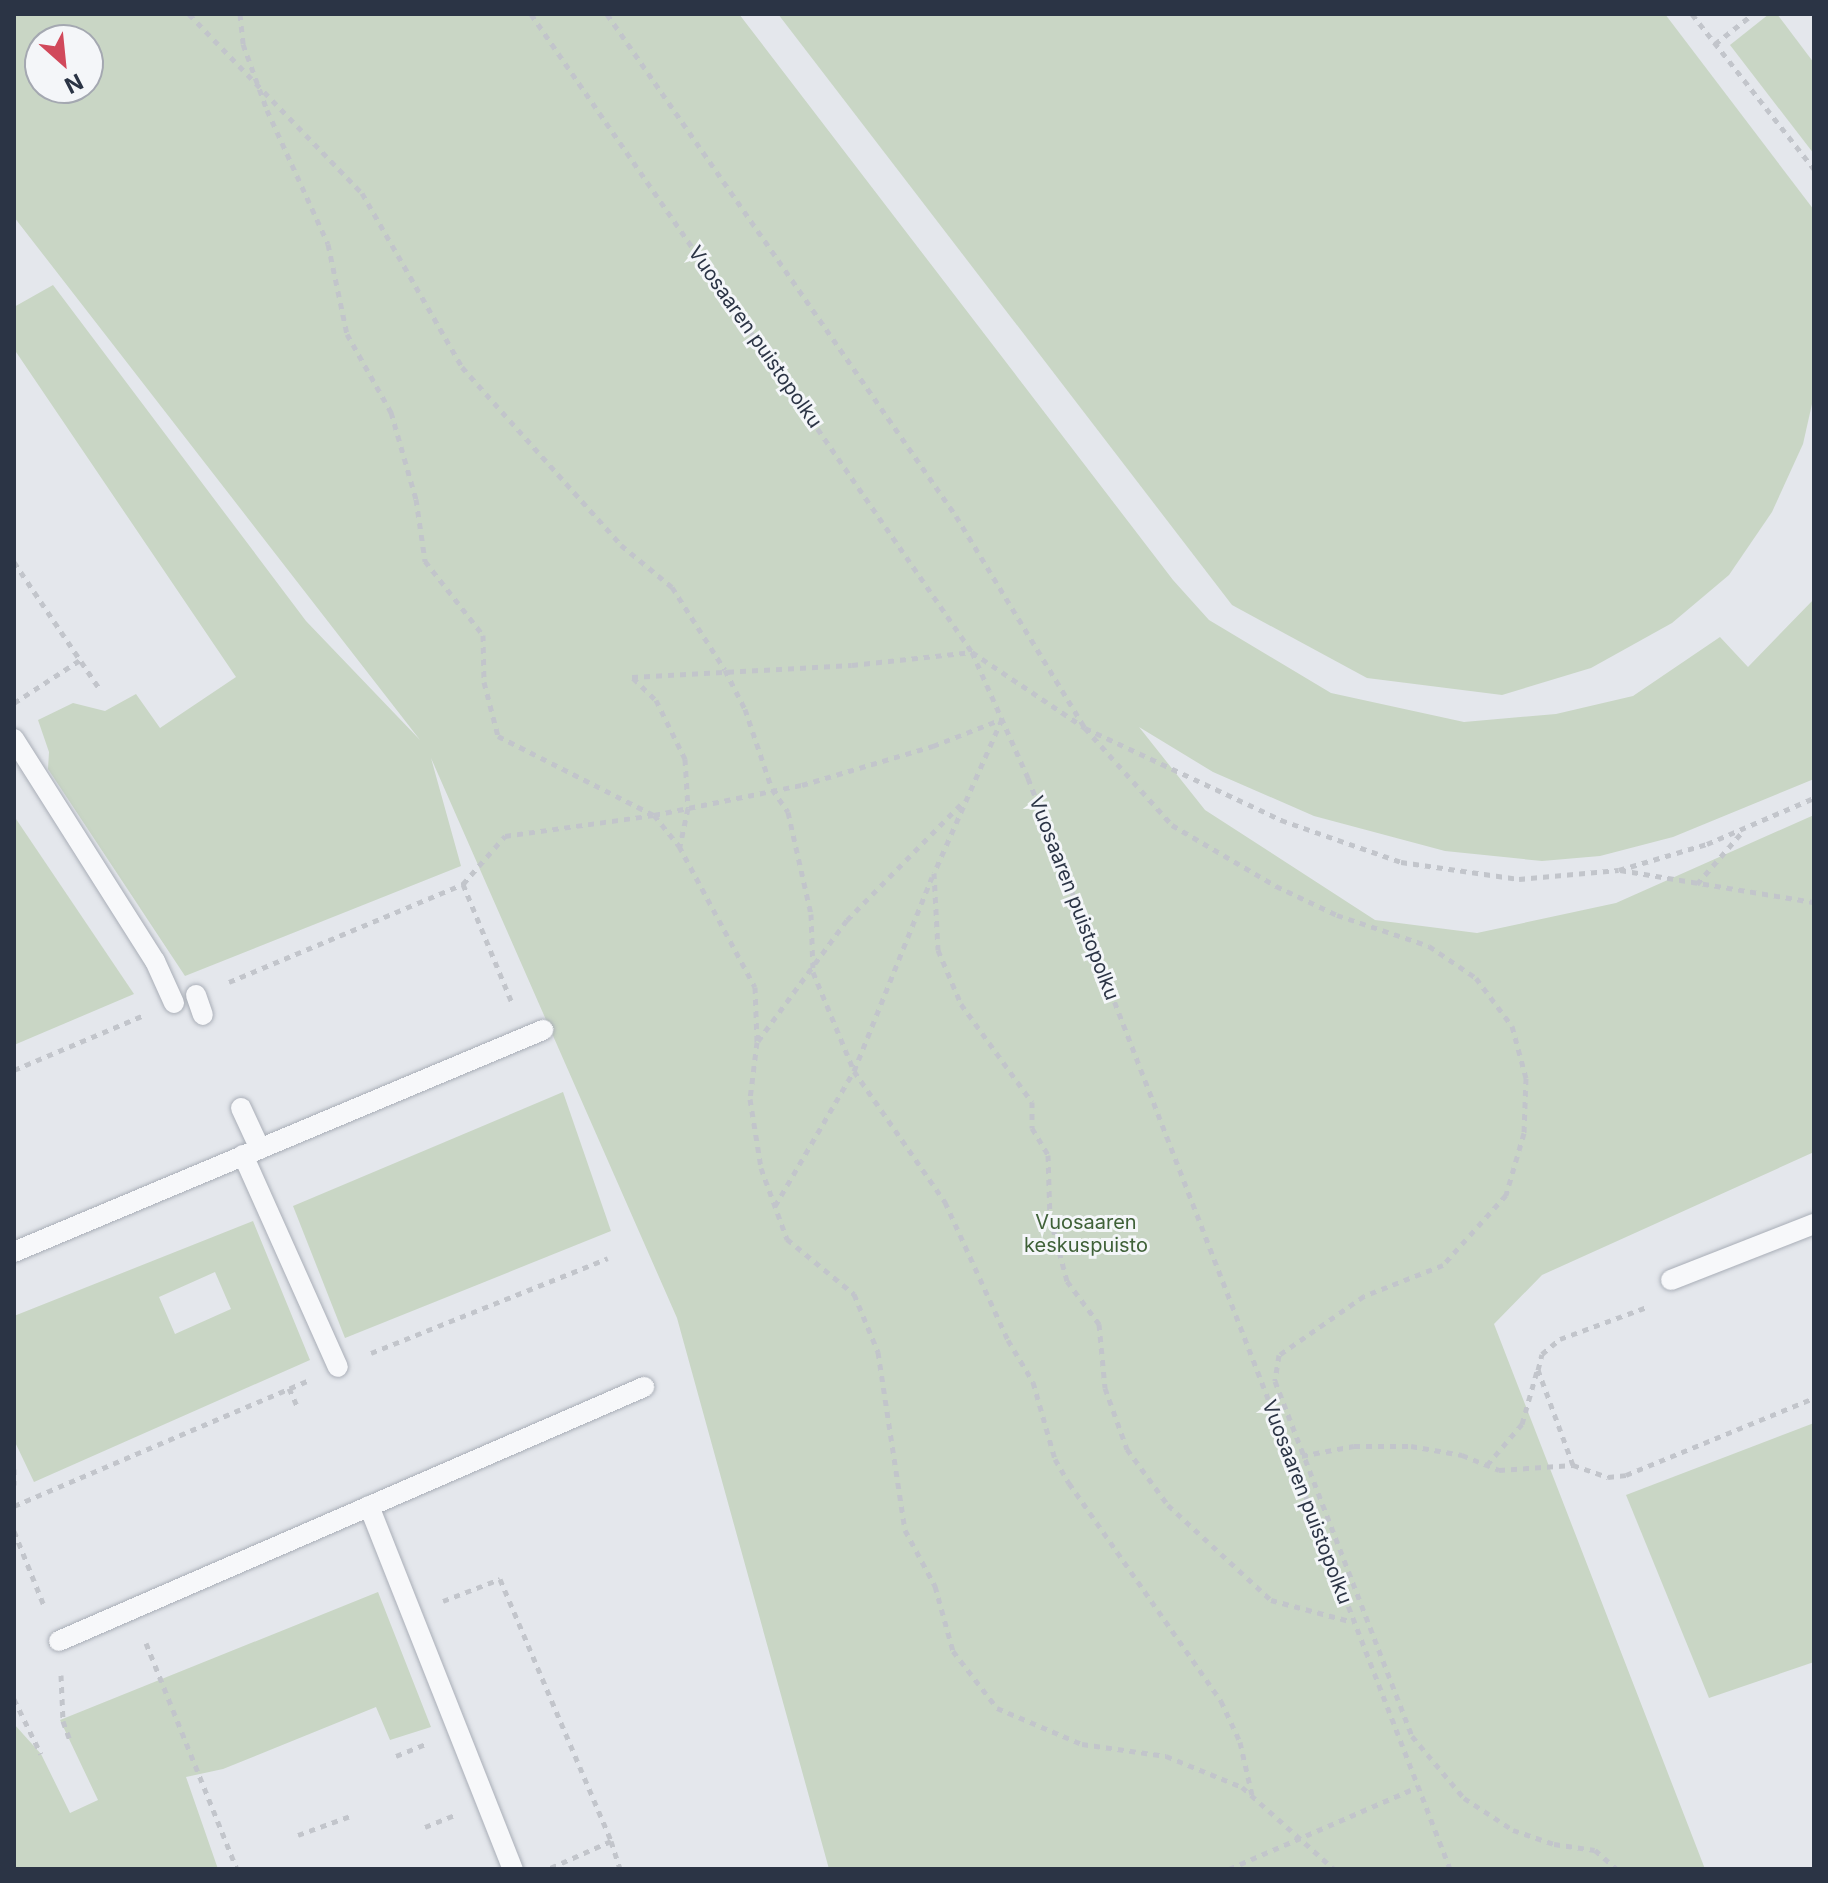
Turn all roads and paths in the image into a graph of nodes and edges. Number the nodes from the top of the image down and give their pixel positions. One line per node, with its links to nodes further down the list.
1 (189, 14): 8 (path)
2 (240, 14): 8 (path)
3 (531, 14): 11 (path, Vuosaaren puistopolku)
4 (607, 14): 17 (path)
5 (1692, 14): 7 (path)
6 (1753, 14): 7 (path)
7 (1715, 44): 9 (path)
8 (256, 81): 13 (path); 23 (path)
9 (1814, 169)
10 (14, 562): 12 (path)
11 (972, 652): 13 (path); 16 (path, Vuosaaren puistopolku); 17 (path)
12 (80, 660): 14 (path); 15 (path)
13 (725, 670): 19 (path); 22 (path)
14 (99, 688)
15 (14, 703)
16 (1002, 719): 19 (path); 20 (path); 52 (path, Vuosaaren puistopolku)
17 (1085, 728): 26 (path); 51 (path)
18 (14, 739): 33 (lane)
19 (772, 789): 22 (path); 31 (path)
20 (967, 797): 27 (path); 31 (path)
21 (1814, 798): 24 (path)
22 (688, 808): 23 (path); 25 (path)
23 (654, 815): 25 (path); 28 (path)
24 (1746, 827): 26 (path); 29 (path)
25 (680, 847): 36 (path)
26 (1619, 870): 29 (path)
27 (934, 873): 38 (path); 60 (path)
28 (463, 884): 32 (path); 35 (path)
29 (1696, 885): 30 (path)
30 (1814, 902)
31 (813, 972): 36 (path); 38 (path)
32 (196, 995): 34 (lane)
33 (174, 1003): 37 (path)
34 (203, 1015)
35 (535, 1034): 40 (lane)
36 (757, 1042): 41 (path)
37 (14, 1070)
38 (854, 1071): 41 (path); 65 (path)
39 (241, 1108): 40 (lane)
40 (252, 1152): 43 (lane); 45 (lane)
41 (775, 1206): 65 (path)
42 (1814, 1224): 44 (lane)
43 (14, 1252)
44 (1671, 1280): 46 (path)
45 (338, 1367)
46 (1538, 1370): 53 (path); 54 (path)
47 (644, 1387): 57 (lane)
48 (289, 1388): 50 (path)
49 (1814, 1398): 54 (path)
50 (298, 1408)
51 (1302, 1455): 52 (path); 53 (path); 77 (path)
52 (1290, 1458): 60 (path, Vuosaaren puistopolku)
53 (1487, 1465): 54 (path)
54 (1573, 1465)
55 (14, 1469): 56 (path)
56 (14, 1485)
57 (369, 1506): 58 (lane); 59 (lane)
58 (132, 1609): 61 (lane); 70 (path)
59 (412, 1612): 69 (path); 71 (lane)
60 (1354, 1622): 64 (path, Vuosaaren puistopolku)
61 (59, 1641)
62 (14, 1699): 63 (path)
63 (41, 1754)
64 (1418, 1787): 68 (path); 76 (path, Vuosaaren puistopolku)
65 (1252, 1796): 68 (path)
66 (353, 1815): 67 (path)
67 (298, 1835)
68 (1302, 1838): 74 (path); 75 (path)
69 (611, 1841): 72 (path); 73 (path)
70 (237, 1869)
71 (513, 1869)
72 (547, 1869)
73 (620, 1869)
74 (1229, 1869)
75 (1334, 1869)
76 (1450, 1869)
77 (1617, 1869)

